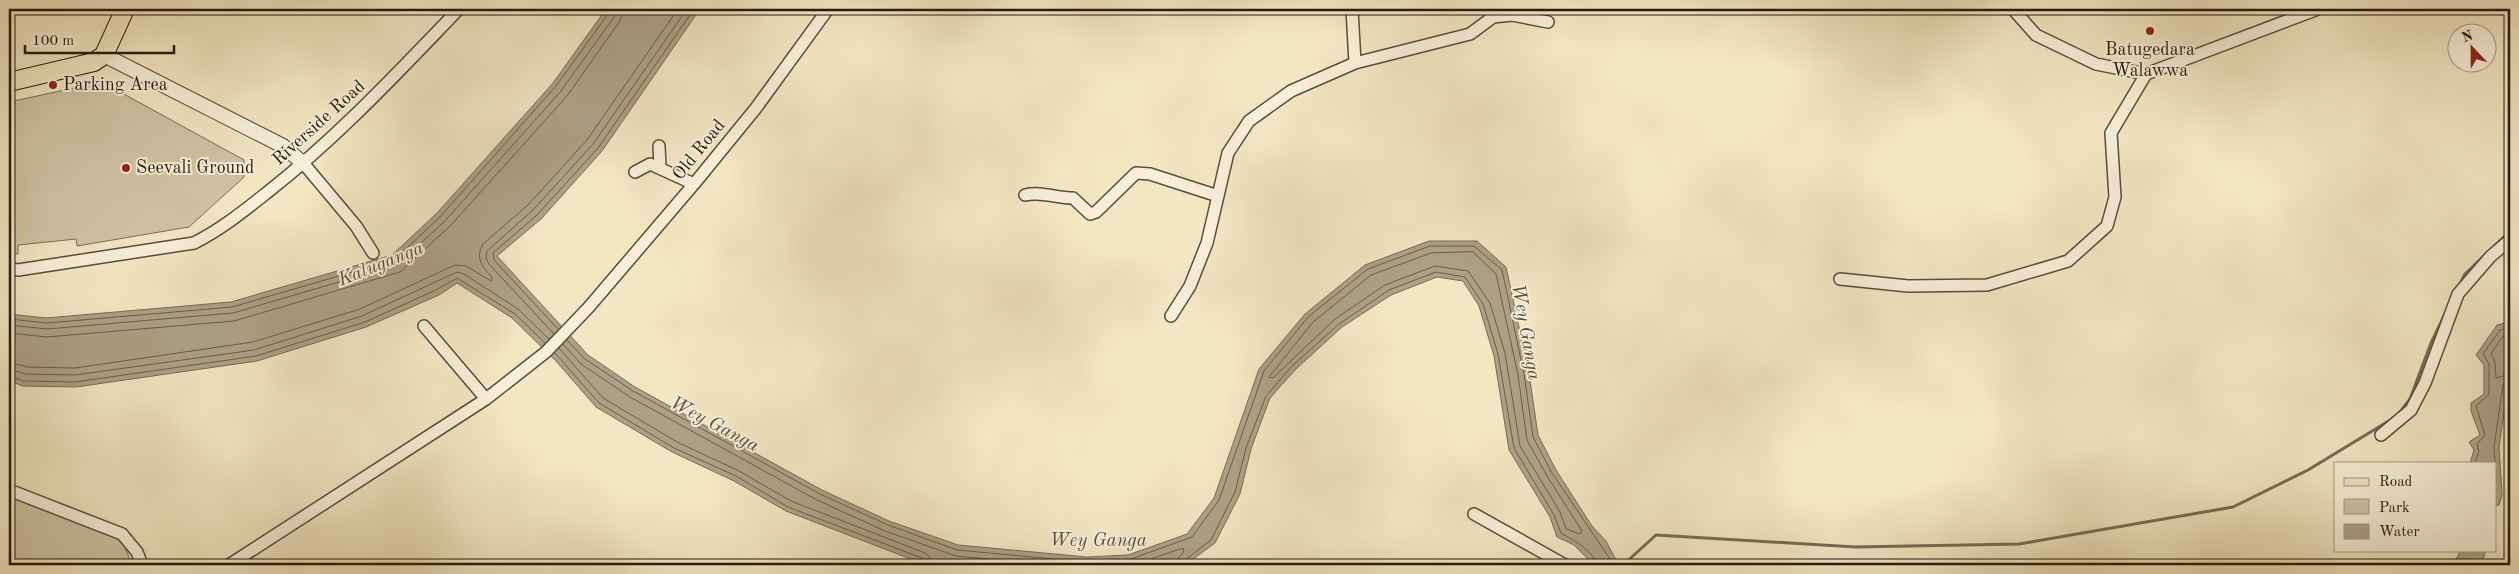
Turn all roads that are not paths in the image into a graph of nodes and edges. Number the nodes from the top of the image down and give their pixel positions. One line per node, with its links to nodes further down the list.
1 (459, 9): 13 (street, Riverside Road)
2 (828, 9): 16 (street, Old Road)
3 (1352, 9): 9 (street)
4 (2014, 9): 10 (street)
5 (2318, 9): 10 (street)
6 (120, 13): 8 (main road)
7 (1548, 22): 9 (street)
8 (104, 55): 11 (main road); 13 (street)
9 (1355, 63): 18 (street)
10 (2146, 74): 22 (street)
11 (9, 82)
12 (659, 146): 14 (street)
13 (304, 164): 20 (street); 21 (street, Riverside Road)
14 (660, 167): 15 (street); 16 (street)
15 (634, 172)
16 (694, 184): 25 (street, Old Road)
17 (1025, 195): 18 (street)
18 (1218, 196): 23 (street)
19 (2510, 240): 26 (street)
20 (373, 252)
21 (9, 268)
22 (1840, 279)
23 (1171, 316)
24 (424, 326): 25 (street)
25 (486, 399): 30 (street, Old Road)
26 (2381, 435)
27 (9, 490): 29 (street)
28 (1474, 514): 31 (street)
29 (142, 565)
30 (229, 565)
31 (1565, 565)

